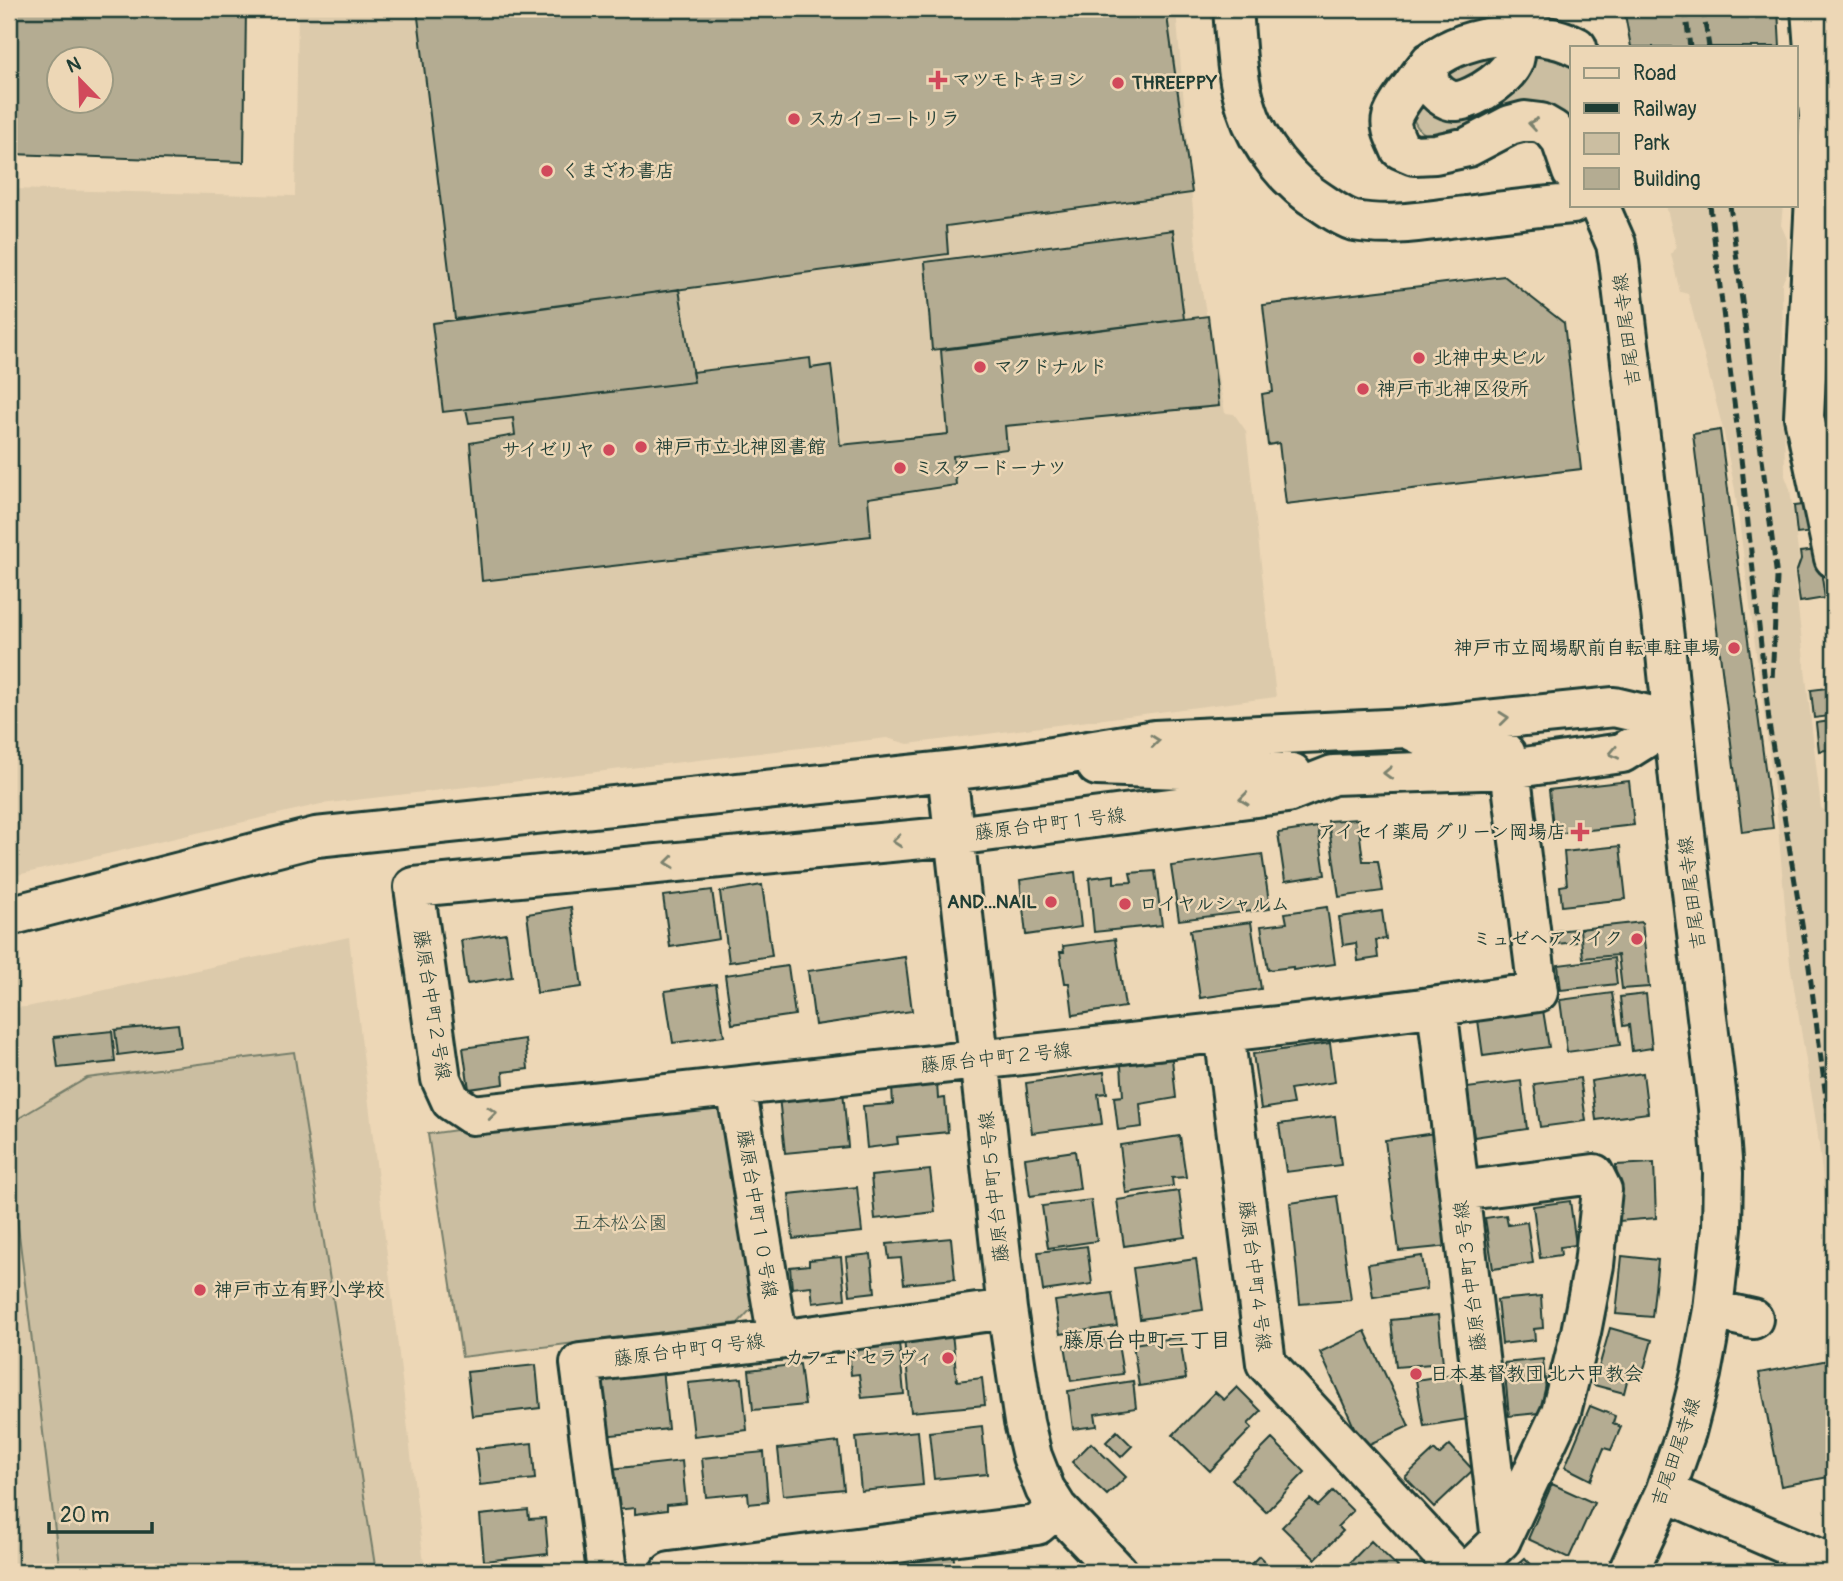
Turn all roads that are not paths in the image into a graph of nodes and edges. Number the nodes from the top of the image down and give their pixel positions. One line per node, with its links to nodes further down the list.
1 (1233, 9): 8 (street)
2 (1811, 9): 7 (street)
3 (1505, 36): 4 (street); 5 (street); 5 (street)
4 (1574, 46)
5 (1430, 62): 6 (street, one-way to 5)
6 (1570, 166)
7 (1815, 180): 10 (street)
8 (1570, 204)
9 (1599, 206): 11 (street, 吉尾田尾寺線)
10 (1834, 558)
11 (1673, 721): 12 (street, one-way to 11); 14 (street, 藤原台中町１号線, one-way to 14); 26 (street, 吉尾田尾寺線)
12 (1407, 728): 13 (street, one-way to 12); 14 (street)
13 (1015, 763): 15 (street); 16 (street)
14 (1510, 769): 16 (street, 藤原台中町１号線, one-way to 16); 20 (street, 藤原台中町２号線)
15 (947, 771): 17 (street, 藤原台中町５号線); 19 (street)
16 (1333, 775): 17 (street, 藤原台中町１号線, one-way to 17)
17 (954, 836): 18 (street, 藤原台中町１号線, one-way to 18); 22 (street, 藤原台中町５号線)
18 (414, 887): 23 (street, 藤原台中町２号線, one-way to 23)
19 (9, 916)
20 (1437, 1007): 21 (street, 藤原台中町２号線); 24 (street, 藤原台中町３号線)
21 (1224, 1032): 22 (street, 藤原台中町２号線); 35 (street, 藤原台中町４号線)
22 (981, 1060): 23 (street, 藤原台中町２号線); 25 (street, 藤原台中町５号線)
23 (736, 1087): 28 (street, 藤原台中町１０号線)
24 (1460, 1191): 31 (street, 藤原台中町３号線); 31 (street)
25 (1007, 1310): 28 (street, 藤原台中町９号線); 30 (street, 藤原台中町５号線)
26 (1713, 1310): 27 (street); 29 (street, 吉尾田尾寺線)
27 (1753, 1319)
28 (778, 1340): 32 (street, 藤原台中町９号線)
29 (1665, 1492): 37 (street, 吉尾田尾寺線); 38 (street)
30 (1057, 1508): 33 (street); 34 (street, 藤原台中町５号線)
31 (1501, 1540): 36 (street)
32 (607, 1572)
33 (670, 1572)
34 (1118, 1572)
35 (1459, 1572)
36 (1468, 1572)
37 (1628, 1572)
38 (1817, 1572)

